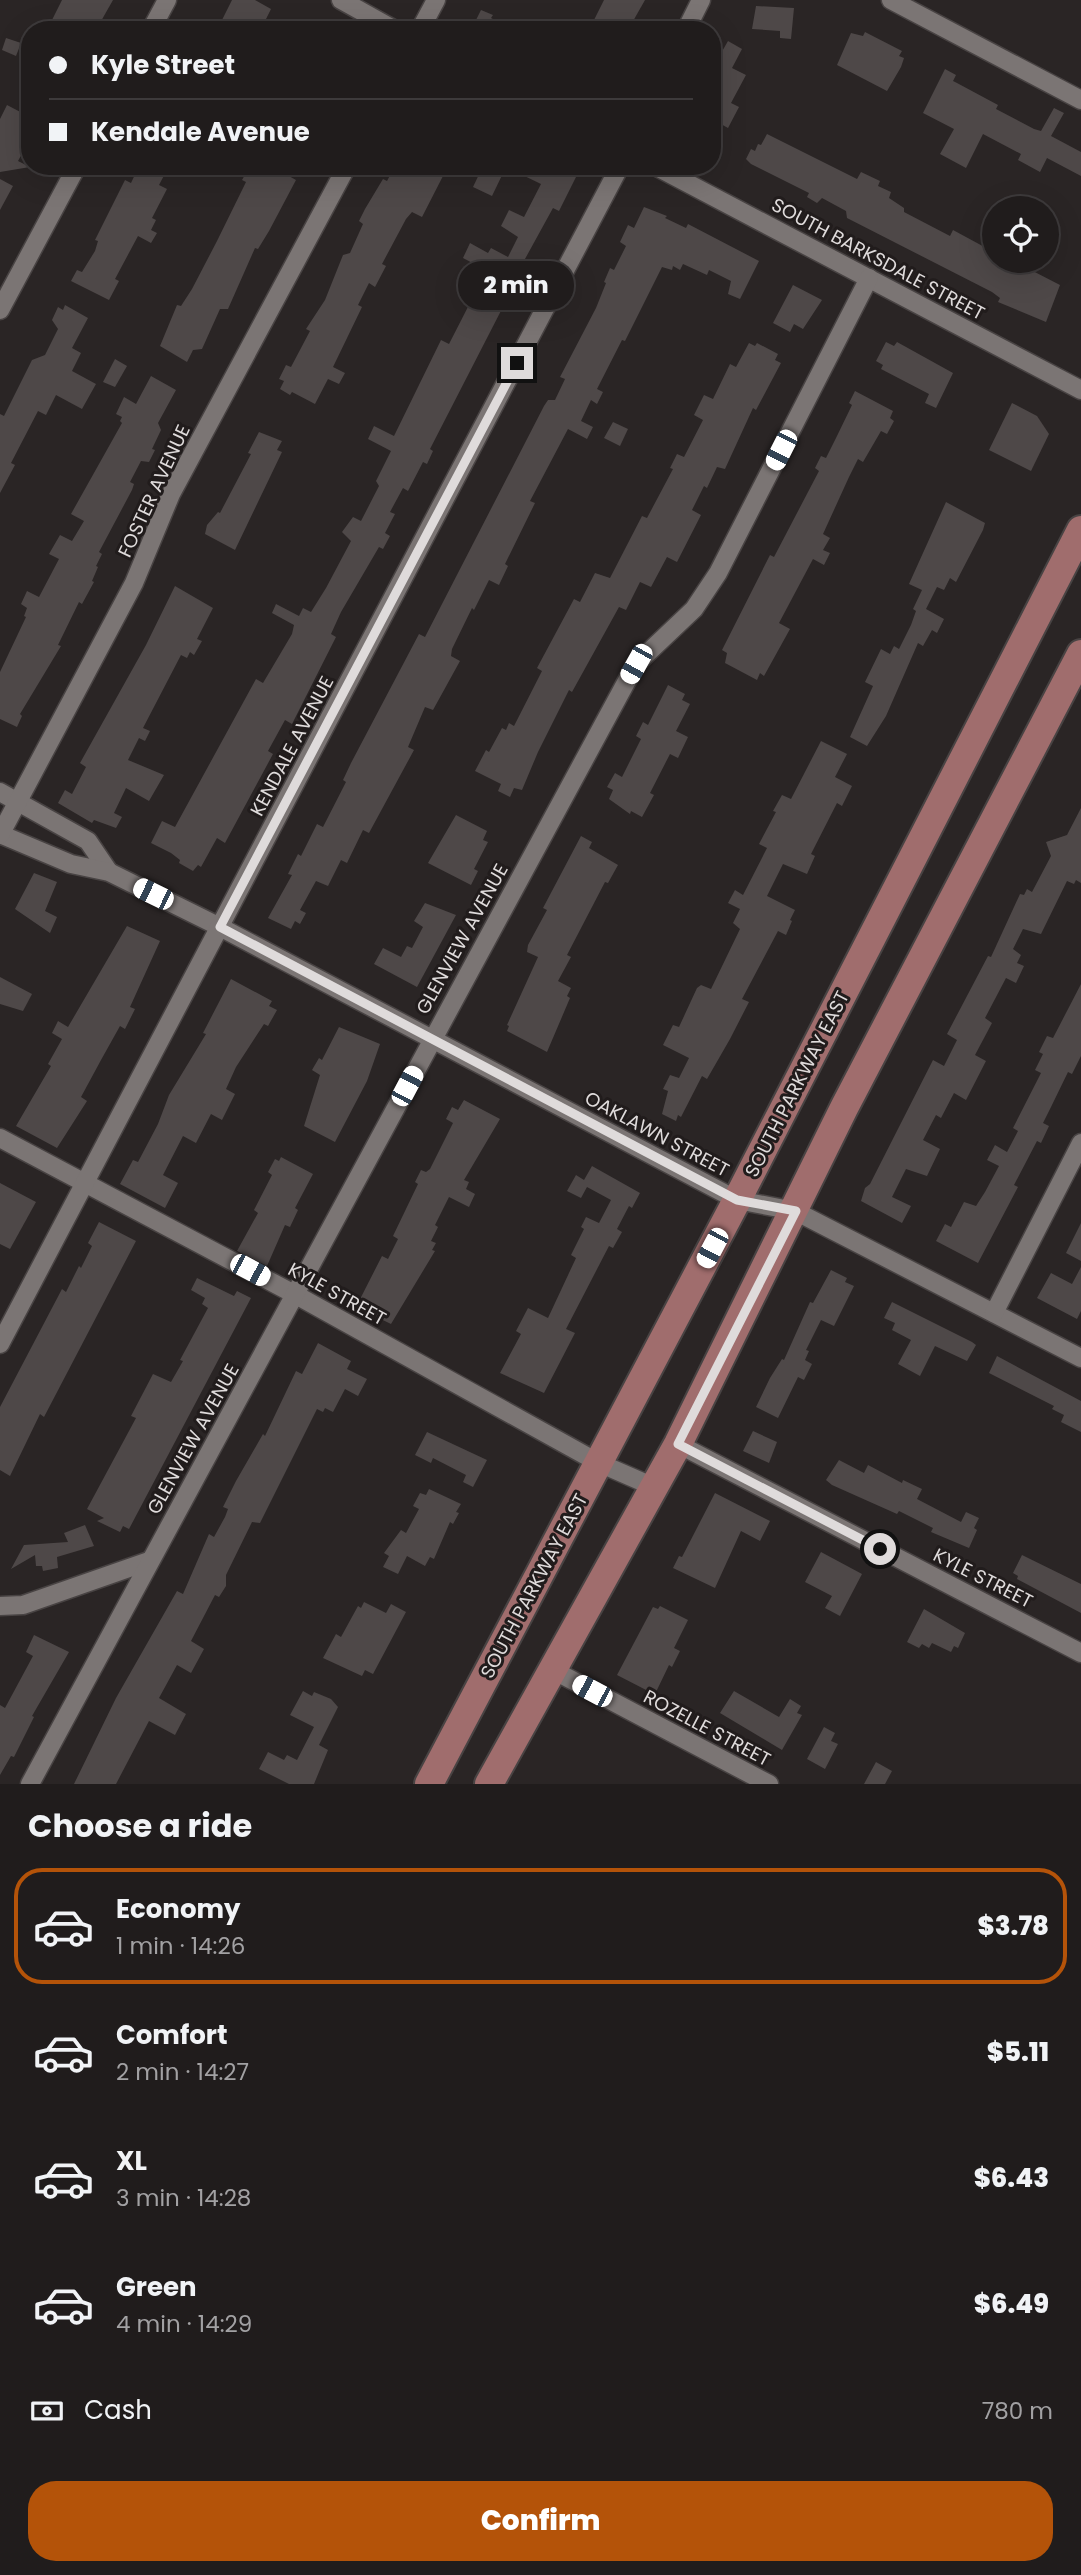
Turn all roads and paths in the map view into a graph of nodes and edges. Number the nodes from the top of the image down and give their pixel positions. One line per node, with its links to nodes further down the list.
1 (167, 0): 6 (street)
2 (341, 0): 7 (street)
3 (436, 0): 8 (street)
4 (701, 0): 9 (street)
5 (891, 0): 10 (street)
6 (156, 21)
7 (379, 21)
8 (425, 21)
9 (691, 21)
10 (1081, 100)
11 (72, 175): 16 (street)
12 (342, 175): 21 (street, FOSTER AVENUE)
13 (615, 175): 24 (street, KENDALE AVENUE)
14 (672, 175): 15 (street, SOUTH BARKSDALE STREET)
15 (869, 278): 17 (street, SOUTH BARKSDALE STREET); 25 (street, GLENVIEW AVENUE)
16 (0, 310)
17 (1081, 390)
18 (1081, 530): 29 (main road, SOUTH PARKWAY EAST)
19 (1081, 654): 30 (main road)
20 (0, 792): 21 (street)
21 (17, 803): 22 (street, FOSTER AVENUE); 23 (street)
22 (0, 834): 23 (street, OAKLAWN STREET)
23 (109, 872): 24 (street, OAKLAWN STREET)
24 (220, 927): 25 (street, OAKLAWN STREET); 28 (street, KENDALE AVENUE)
25 (432, 1039): 29 (street, OAKLAWN STREET); 31 (street, GLENVIEW AVENUE)
26 (0, 1139): 28 (street, KYLE STREET)
27 (1081, 1143): 32 (street)
28 (87, 1182): 31 (street, KYLE STREET); 33 (street, KENDALE AVENUE)
29 (737, 1200): 30 (street, OAKLAWN STREET); 36 (main road, SOUTH PARKWAY EAST)
30 (796, 1211): 32 (street, OAKLAWN STREET); 35 (main road)
31 (296, 1295): 36 (street, KYLE STREET); 38 (street, GLENVIEW AVENUE)
32 (994, 1313): 34 (street, OAKLAWN STREET)
33 (0, 1344)
34 (1081, 1358)
35 (678, 1444): 37 (main road); 40 (street, KYLE STREET)
36 (599, 1463): 37 (street, KYLE STREET); 43 (main road, SOUTH PARKWAY EAST)
37 (654, 1487): 41 (main road)
38 (149, 1561): 39 (street); 42 (street, GLENVIEW AVENUE)
39 (0, 1606)
40 (1081, 1653)
41 (551, 1669): 44 (main road); 45 (street, ROZELLE STREET)
42 (30, 1784)
43 (429, 1784)
44 (489, 1784)
45 (769, 1784)

